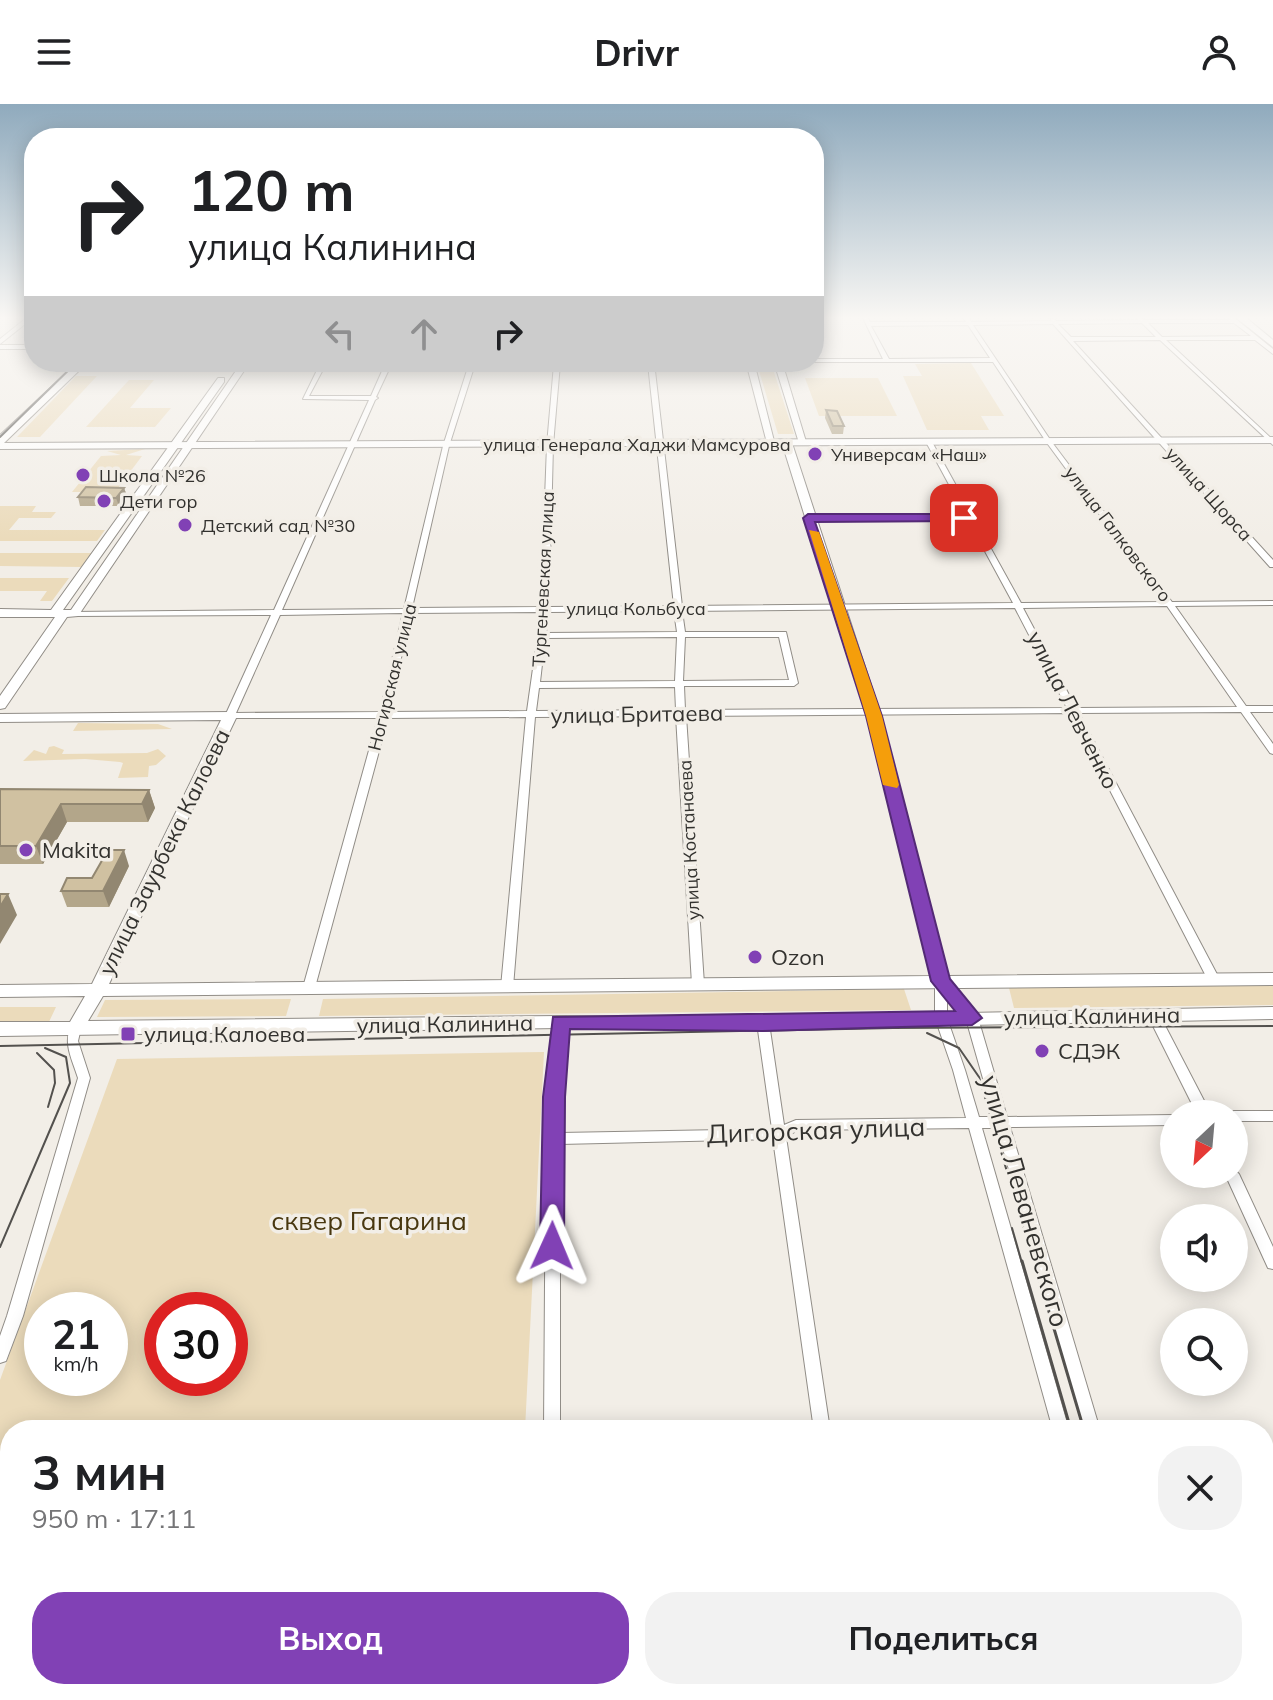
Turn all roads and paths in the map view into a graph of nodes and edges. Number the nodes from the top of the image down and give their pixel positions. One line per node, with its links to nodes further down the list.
1 (40, 390): 16 (main road)
2 (54, 390): 23 (main road)
3 (214, 390): 26 (street)
4 (227, 390): 27 (street)
5 (309, 390): 15 (street)
6 (378, 390): 15 (street, улица Заурбека Калоева)
7 (464, 390): 29 (street, Ногирская улица)
8 (555, 390): 25 (street, Тургеневская улица)
9 (653, 390): 24 (street, улица Костанаева)
10 (761, 390): 21 (street, улица Леваневского)
11 (787, 390): 22 (street)
12 (1015, 390): 20 (street, улица Галковского)
13 (1116, 390): 17 (street, улица Щорса)
14 (1217, 390): 18 (street)
15 (375, 398): 28 (street, улица Заурбека Калоева)
16 (0, 428)
17 (1161, 440): 18 (main road, улица Генерала Хаджи Мамсурова); 20 (main road, улица Генерала Хаджи Мамсурова); 32 (street, улица Щорса)
18 (1272, 441)
19 (929, 442): 20 (main road, улица Генерала Хаджи Мамсурова); 22 (main road, улица Генерала Хаджи Мамсурова); 31 (street, улица Левченко)
20 (1049, 442): 33 (street, улица Галковского)
21 (780, 443): 22 (main road, улица Генерала Хаджи Мамсурова); 24 (main road, улица Генерала Хаджи Мамсурова); 30 (street, улица Леваневского)
22 (804, 443)
23 (0, 444): 26 (main road, улица Генерала Хаджи Мамсурова)
24 (659, 444): 25 (main road, улица Генерала Хаджи Мамсурова); 37 (street, улица Костанаева)
25 (550, 445): 29 (main road, улица Генерала Хаджи Мамсурова); 38 (street, Тургеневская улица)
26 (176, 446): 27 (main road, улица Генерала Хаджи Мамсурова); 40 (street)
27 (191, 446): 28 (main road, улица Генерала Хаджи Мамсурова); 40 (street)
28 (350, 446): 29 (main road, улица Генерала Хаджи Мамсурова); 41 (street, улица Заурбека Калоева)
29 (446, 446): 42 (street, Ногирская улица)
30 (808, 518): 31 (street); 36 (street, улица Леваневского)
31 (968, 518): 35 (street, улица Левченко)
32 (1273, 565)
33 (1169, 603): 34 (street, улица Кольбуса); 35 (street, улица Кольбуса); 49 (street, улица Галковского)
34 (1273, 603)
35 (1018, 605): 36 (street, улица Кольбуса); 48 (street, улица Левченко)
36 (840, 606): 37 (street, улица Кольбуса); 51 (street, улица Леваневского)
37 (678, 608): 38 (street, улица Кольбуса); 43 (street, улица Костанаева)
38 (545, 609): 42 (street, улица Кольбуса); 44 (street, Тургеневская улица)
39 (0, 613): 40 (street, улица Кольбуса)
40 (64, 613): 41 (street, улица Кольбуса); 47 (street)
41 (274, 613): 42 (street, улица Кольбуса); 55 (street, улица Заурбека Калоева)
42 (408, 613): 53 (street, Ногирская улица)
43 (681, 635): 44 (street); 45 (street, улица Костанаева); 45 (street)
44 (542, 636): 46 (street, Тургеневская улица)
45 (679, 684): 46 (street); 52 (street, улица Костанаева)
46 (537, 685): 54 (street, Тургеневская улица)
47 (0, 705)
48 (1072, 709): 49 (street, улица Бритаева); 51 (street, улица Бритаева); 59 (street, улица Левченко)
49 (1243, 709): 50 (street, улица Бритаева); 57 (street, улица Галковского)
50 (1273, 709)
51 (872, 710): 52 (street, улица Бритаева); 60 (street, улица Леваневского)
52 (682, 713): 54 (street, улица Бритаева); 61 (street, улица Костанаева)
53 (384, 714): 54 (street, улица Бритаева); 55 (street, улица Бритаева); 64 (street, Ногирская улица)
54 (531, 715): 62 (street, Тургеневская улица)
55 (230, 716): 56 (street, улица Бритаева); 65 (street, улица Заурбека Калоева)
56 (0, 718)
57 (1273, 751)
58 (1273, 979): 59 (street, улица Калинина)
59 (1214, 980): 60 (street, улица Калинина)
60 (941, 981): 61 (street, улица Калинина); 68 (street, улица Леваневского); 69 (street, улица Леваневского)
61 (698, 984): 62 (street, улица Калинина)
62 (507, 987): 64 (street, улица Калинина)
63 (0, 991): 65 (street, улица Калинина)
64 (308, 991): 65 (street, улица Калинина)
65 (96, 993): 72 (street, улица Заурбека Калоева)
66 (1273, 1013): 67 (street, улица Калинина)
67 (1153, 1014): 69 (street, улица Калинина); 74 (street)
68 (941, 1018): 69 (street, улица Калинина); 71 (street, улица Калинина); 78 (street, улица Леваневского)
69 (972, 1018): 79 (street, улица Леваневского)
70 (560, 1022): 71 (street, улица Калинина); 72 (street, улица Калинина); 81 (street)
71 (763, 1023): 80 (street)
72 (75, 1028): 73 (street, улица Калинина); 84 (street)
73 (0, 1029)
74 (1197, 1100)
75 (1248, 1116): 76 (street)
76 (1273, 1116)
77 (1160, 1120): 79 (street, Дигорская улица)
78 (975, 1124): 79 (street, Дигорская улица); 80 (street, Дигорская улица); 87 (street, улица Леваневского)
79 (1001, 1125): 88 (street, улица Леваневского)
80 (780, 1134): 81 (street, Дигорская улица); 86 (street)
81 (553, 1139): 85 (street)
82 (1238, 1188): 83 (street)
83 (1273, 1263)
84 (0, 1356)
85 (552, 1420)
86 (821, 1420)
87 (1058, 1420)
88 (1089, 1420)

